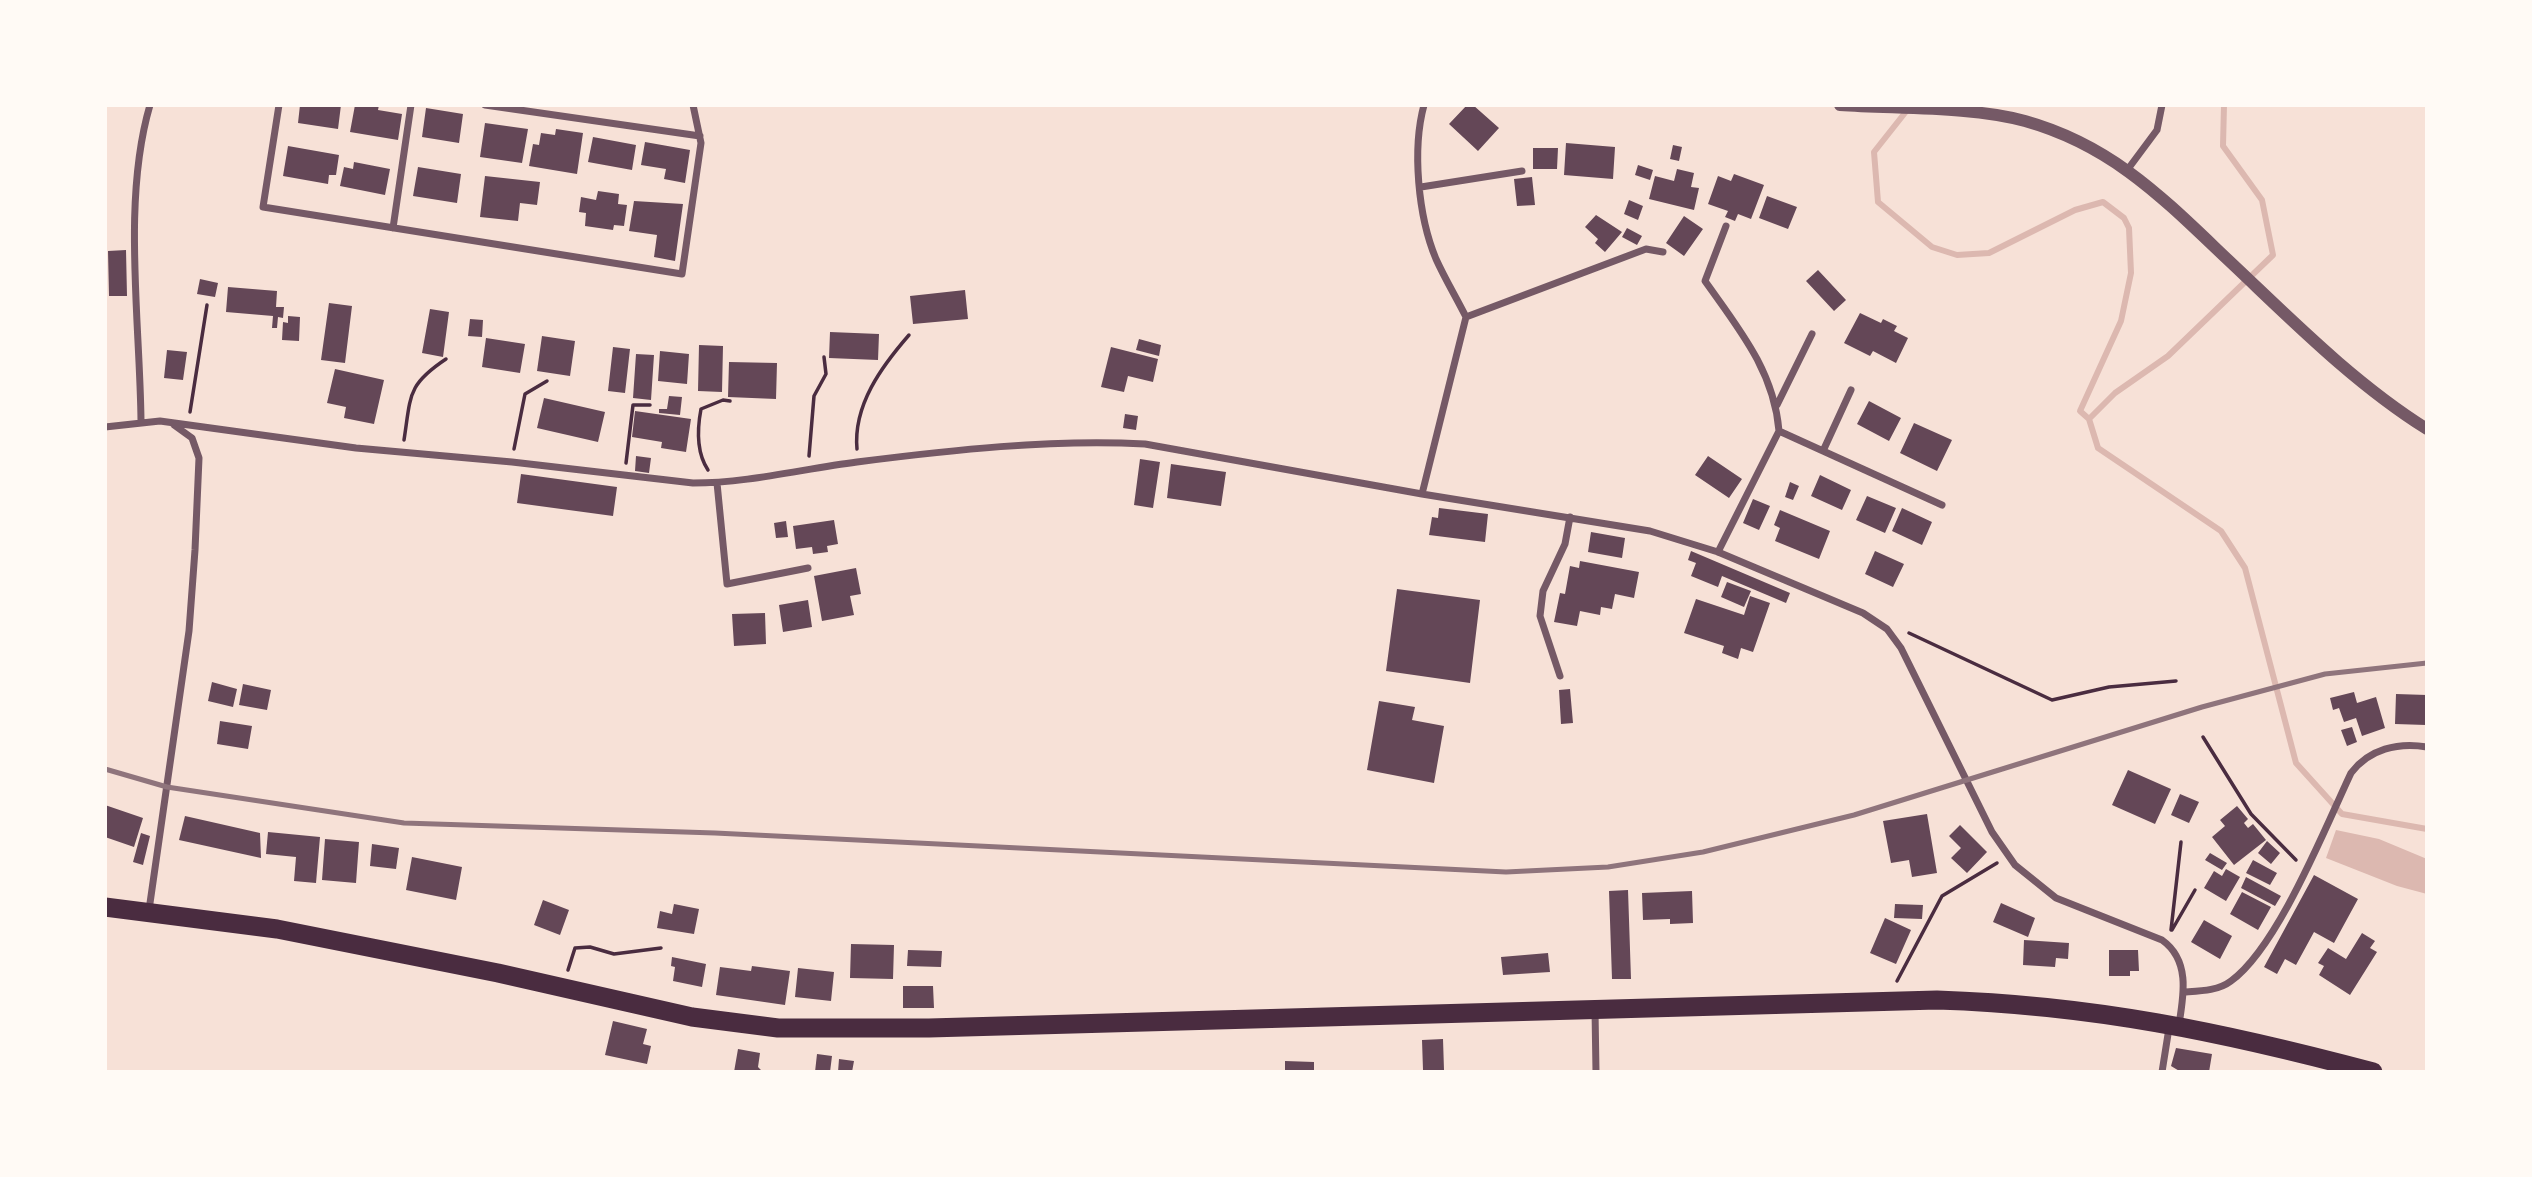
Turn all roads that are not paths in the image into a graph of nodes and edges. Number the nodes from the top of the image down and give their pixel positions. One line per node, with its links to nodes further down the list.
1 (150, 105): 20 (street)
2 (279, 105): 14 (street)
3 (411, 105): 14 (street)
4 (485, 105): 9 (street)
5 (693, 105): 9 (street)
6 (1424, 105): 12 (street)
7 (1840, 105): 10 (street)
8 (2162, 105): 10 (street)
9 (700, 136): 14 (street)
10 (2128, 170): 23 (street)
11 (1522, 171): 12 (street)
12 (1421, 187): 16 (street)
13 (1726, 226): 19 (street)
14 (393, 228)
15 (1663, 252): 16 (street)
16 (1465, 317): 27 (street)
17 (1812, 334): 19 (street)
18 (1851, 390): 25 (street)
19 (1777, 405): 24 (street)
20 (141, 421): 21 (street); 22 (street)
21 (160, 421): 26 (street); 35 (street)
22 (105, 427)
23 (2427, 429)
24 (1779, 431): 25 (street); 30 (street)
25 (1823, 451): 28 (street)
26 (717, 483): 27 (street); 31 (street)
27 (1422, 494): 29 (street)
28 (1942, 505)
29 (1570, 517): 30 (street); 32 (street)
30 (1718, 552): 36 (street)
31 (808, 568)
32 (1560, 676)
33 (2427, 747): 36 (street)
34 (105, 907): 35 (highway)
35 (149, 912): 37 (highway)
36 (2184, 992): 38 (street)
37 (1595, 1009): 38 (highway); 39 (street)
38 (2174, 1024): 40 (street); 41 (highway)
39 (1596, 1072)
40 (2162, 1072)
41 (2373, 1072)

